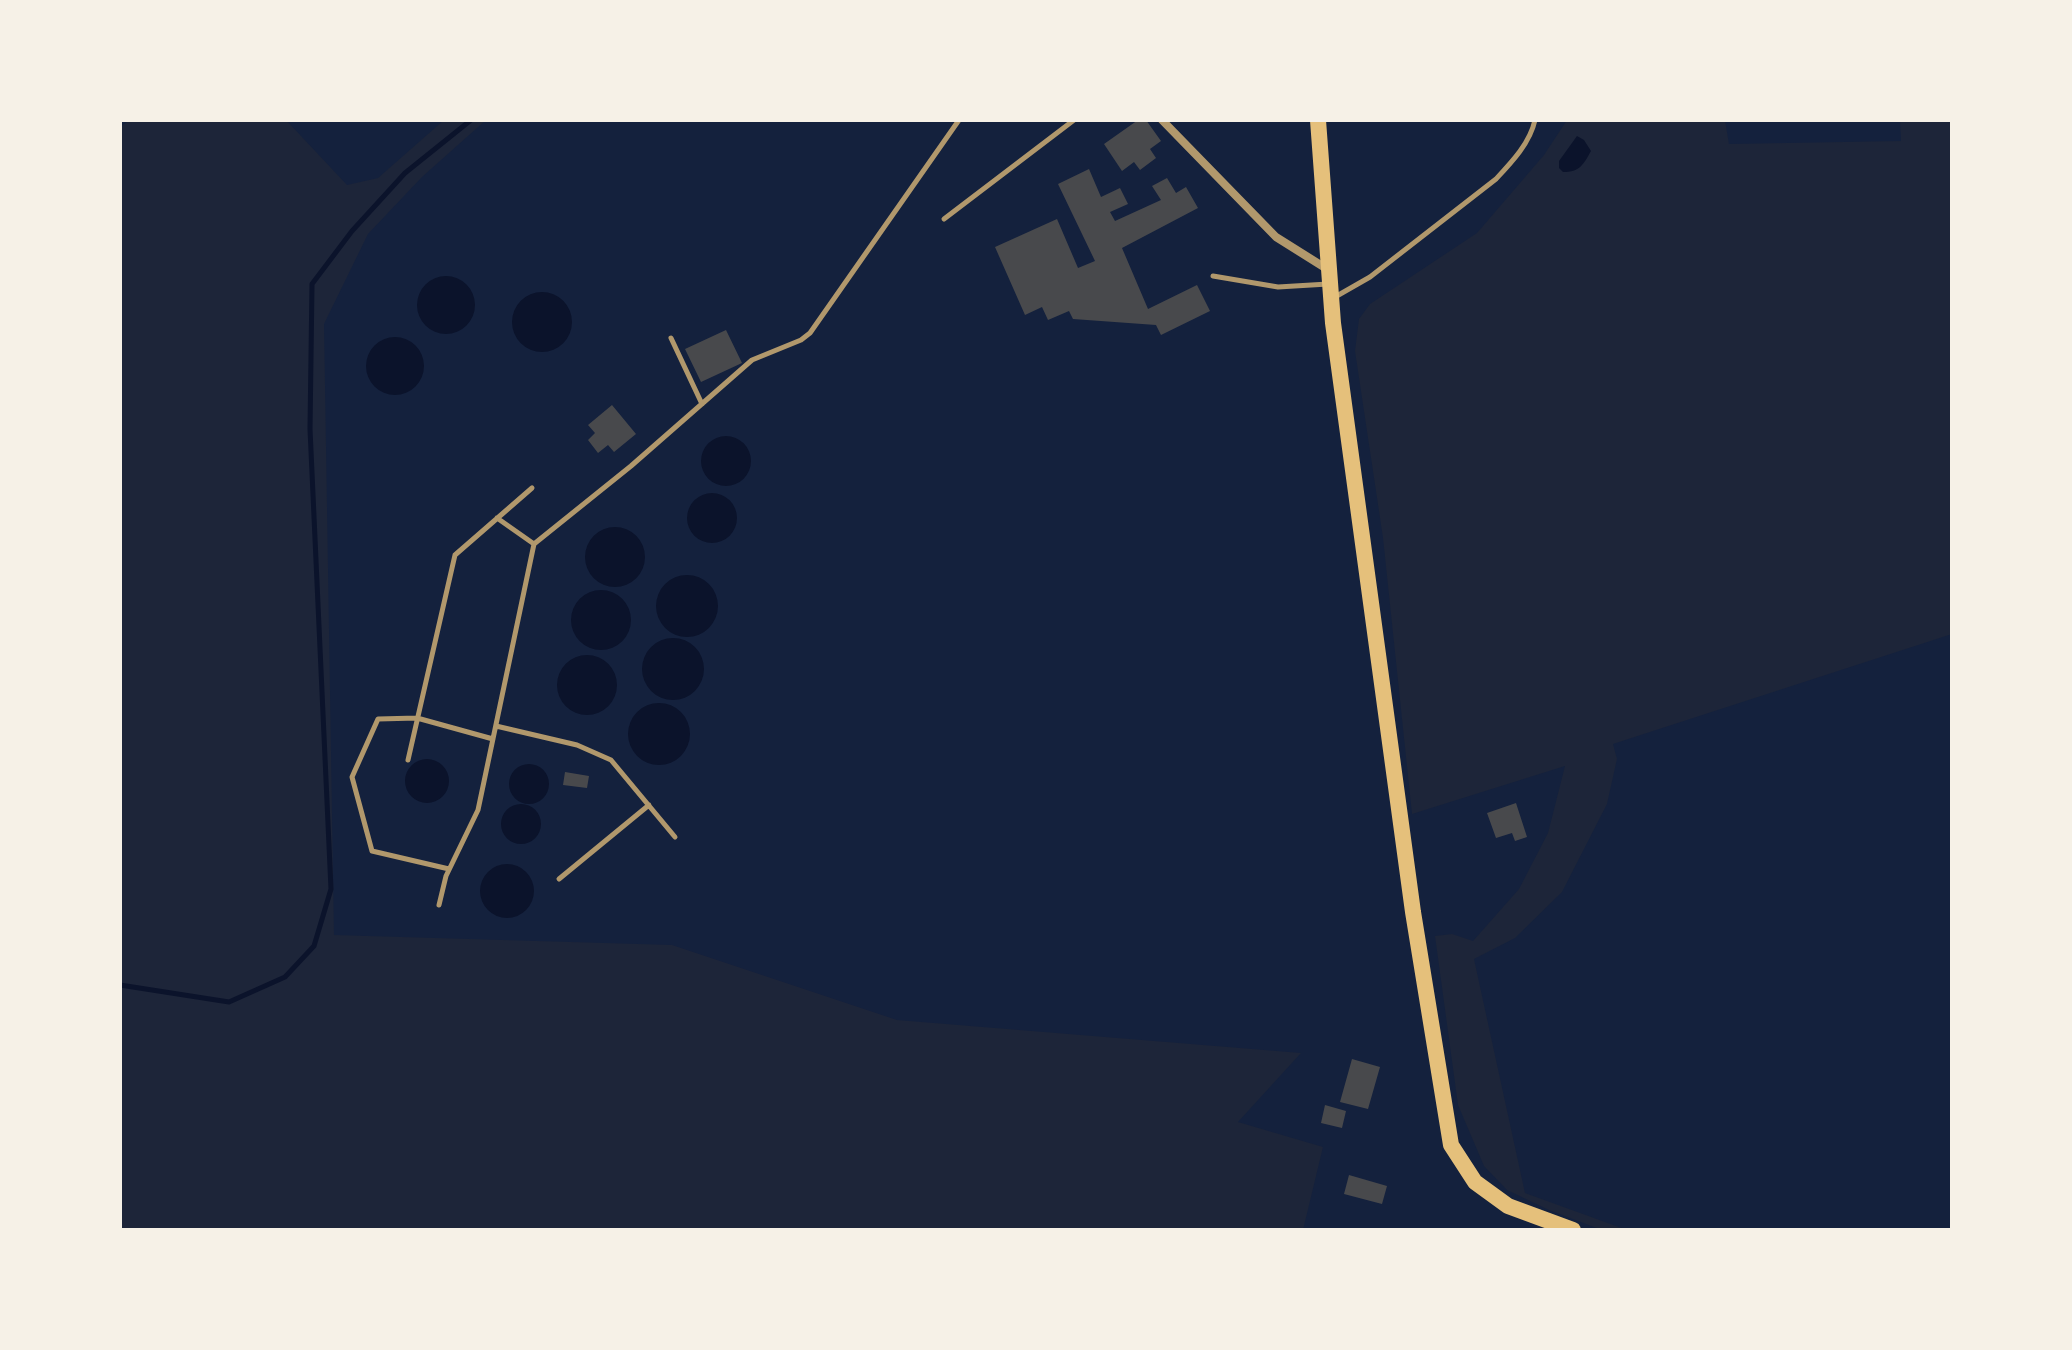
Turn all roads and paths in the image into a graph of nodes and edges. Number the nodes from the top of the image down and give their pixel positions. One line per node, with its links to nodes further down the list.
1 (959, 120): 10 (lane)
2 (1074, 120): 6 (lane)
3 (1162, 120): 8 (street)
4 (1318, 120): 8 (main road)
5 (1535, 120): 8 (lane)
6 (944, 219)
7 (1213, 276): 8 (lane)
8 (1330, 285): 23 (main road)
9 (671, 338): 10 (lane)
10 (702, 404): 13 (lane)
11 (532, 488): 12 (lane)
12 (497, 518): 13 (lane); 14 (lane)
13 (534, 544): 15 (lane)
14 (417, 718): 16 (lane); 17 (lane); 20 (lane)
15 (496, 726): 16 (lane); 18 (lane)
16 (493, 739): 20 (lane)
17 (408, 760)
18 (649, 805): 19 (lane); 21 (lane)
19 (675, 837)
20 (449, 869): 22 (lane)
21 (559, 879)
22 (439, 905)
23 (1573, 1230)

